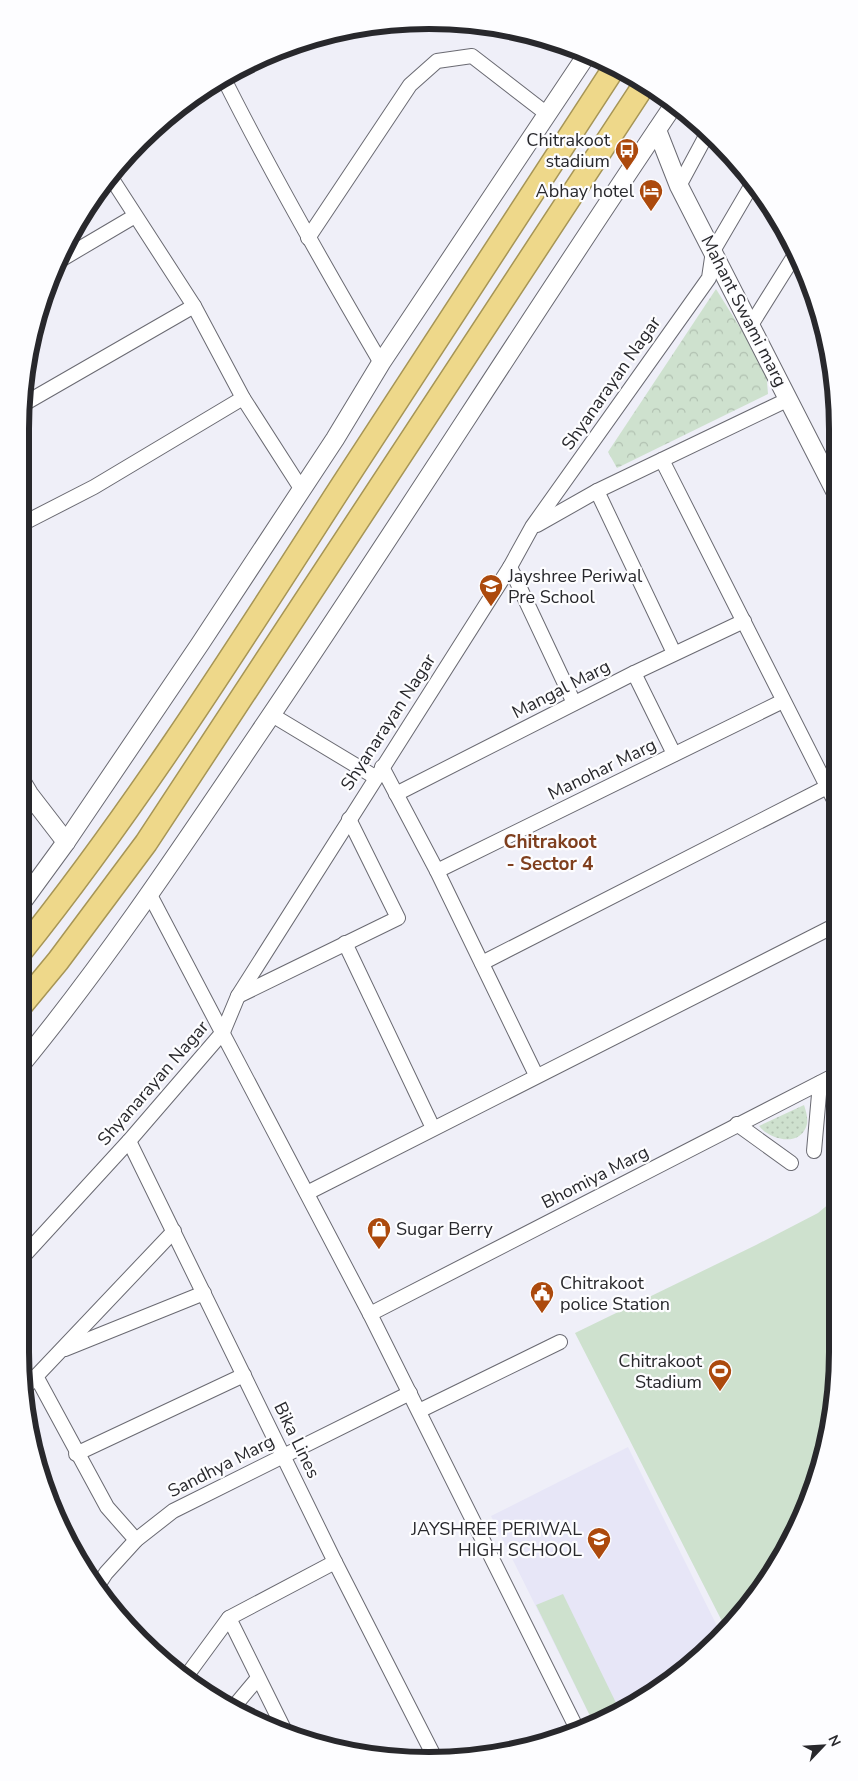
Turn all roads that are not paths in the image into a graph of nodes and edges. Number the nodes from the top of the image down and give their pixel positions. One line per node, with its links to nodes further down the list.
1 (584, 60): 6 (street)
2 (611, 73): 48 (highway)
3 (226, 84): 13 (street)
4 (641, 90): 51 (highway)
5 (671, 109): 7 (street)
6 (547, 114): 13 (street); 19 (street)
7 (656, 130): 10 (street, Mahant Swami marg); 35 (street)
8 (704, 139): 10 (street)
9 (114, 182): 12 (street)
10 (679, 186): 14 (street, Mahant Swami marg)
11 (750, 189): 14 (street, Shyanarayan Nagar)
12 (135, 216): 15 (street); 17 (street)
13 (308, 238): 19 (street)
14 (713, 251): 18 (street, Mahant Swami marg); 28 (street, Shyanarayan Nagar)
15 (69, 255)
16 (792, 260): 18 (street)
17 (194, 306): 20 (street); 22 (street)
18 (751, 325): 21 (street, Mahant Swami marg)
19 (381, 363): 25 (street)
20 (243, 398): 25 (street); 27 (street)
21 (789, 399): 23 (street); 24 (street, Mahant Swami marg)
22 (30, 401)
23 (662, 460): 26 (street); 30 (street)
24 (829, 479)
25 (302, 490): 43 (street)
26 (596, 492): 28 (street); 31 (street)
27 (29, 520)
28 (532, 527): 29 (street, Shyanarayan Nagar)
29 (510, 567): 34 (street); 37 (street, Shyanarayan Nagar)
30 (744, 621): 31 (street, Mangal Marg); 33 (street)
31 (674, 653): 32 (street, Mangal Marg)
32 (634, 673): 34 (street, Mangal Marg); 36 (street)
33 (783, 701): 36 (street, Manohar Marg); 38 (street)
34 (574, 703): 41 (street, Mangal Marg)
35 (272, 715): 37 (street); 46 (street)
36 (674, 754): 44 (street, Manohar Marg)
37 (379, 772): 41 (street); 42 (street, Shyanarayan Nagar)
38 (827, 787): 39 (street); 50 (street)
39 (829, 791)
40 (29, 794): 43 (street)
41 (396, 794): 44 (street)
42 (349, 819): 49 (street); 52 (street, Shyanarayan Nagar)
43 (66, 842): 45 (street)
44 (437, 871): 50 (street)
45 (29, 893)
46 (150, 895): 53 (street); 54 (street)
47 (829, 928): 55 (street)
48 (29, 941)
49 (346, 943): 52 (street); 59 (street)
50 (482, 963): 55 (street)
51 (29, 996)
52 (238, 996): 53 (street, Shyanarayan Nagar)
53 (223, 1032): 60 (street, Shyanarayan Nagar); 63 (street)
54 (29, 1055)
55 (536, 1075): 59 (street)
56 (829, 1078): 57 (street, Bhomiya Marg)
57 (820, 1082): 58 (street, Bhomiya Marg); 61 (street)
58 (737, 1124): 62 (street); 67 (street, Bhomiya Marg)
59 (433, 1128): 63 (street)
60 (129, 1140): 64 (street, Bika Lines); 65 (street, Shyanarayan Nagar)
61 (814, 1150)
62 (791, 1163)
63 (307, 1192): 67 (street)
64 (174, 1231): 66 (street, Bika Lines); 69 (street)
65 (29, 1250)
66 (204, 1293): 69 (street); 70 (street, Bika Lines)
67 (370, 1314): 73 (street)
68 (560, 1342): 74 (street)
69 (60, 1350): 71 (street)
70 (244, 1375): 75 (street); 76 (street, Bika Lines)
71 (36, 1376): 72 (street); 75 (street)
72 (30, 1382)
73 (410, 1392): 74 (street); 76 (street, Sandhya Marg)
74 (419, 1411): 85 (street)
75 (76, 1454): 77 (street)
76 (284, 1455): 77 (street, Sandhya Marg); 78 (street, Bika Lines)
77 (136, 1540): 79 (street, Sandhya Marg)
78 (335, 1562): 80 (street); 86 (street, Bika Lines)
79 (101, 1581)
80 (229, 1618): 81 (street); 82 (street)
81 (189, 1673)
82 (258, 1678): 83 (street); 84 (street)
83 (237, 1703)
84 (281, 1724)
85 (574, 1725)
86 (432, 1752)

